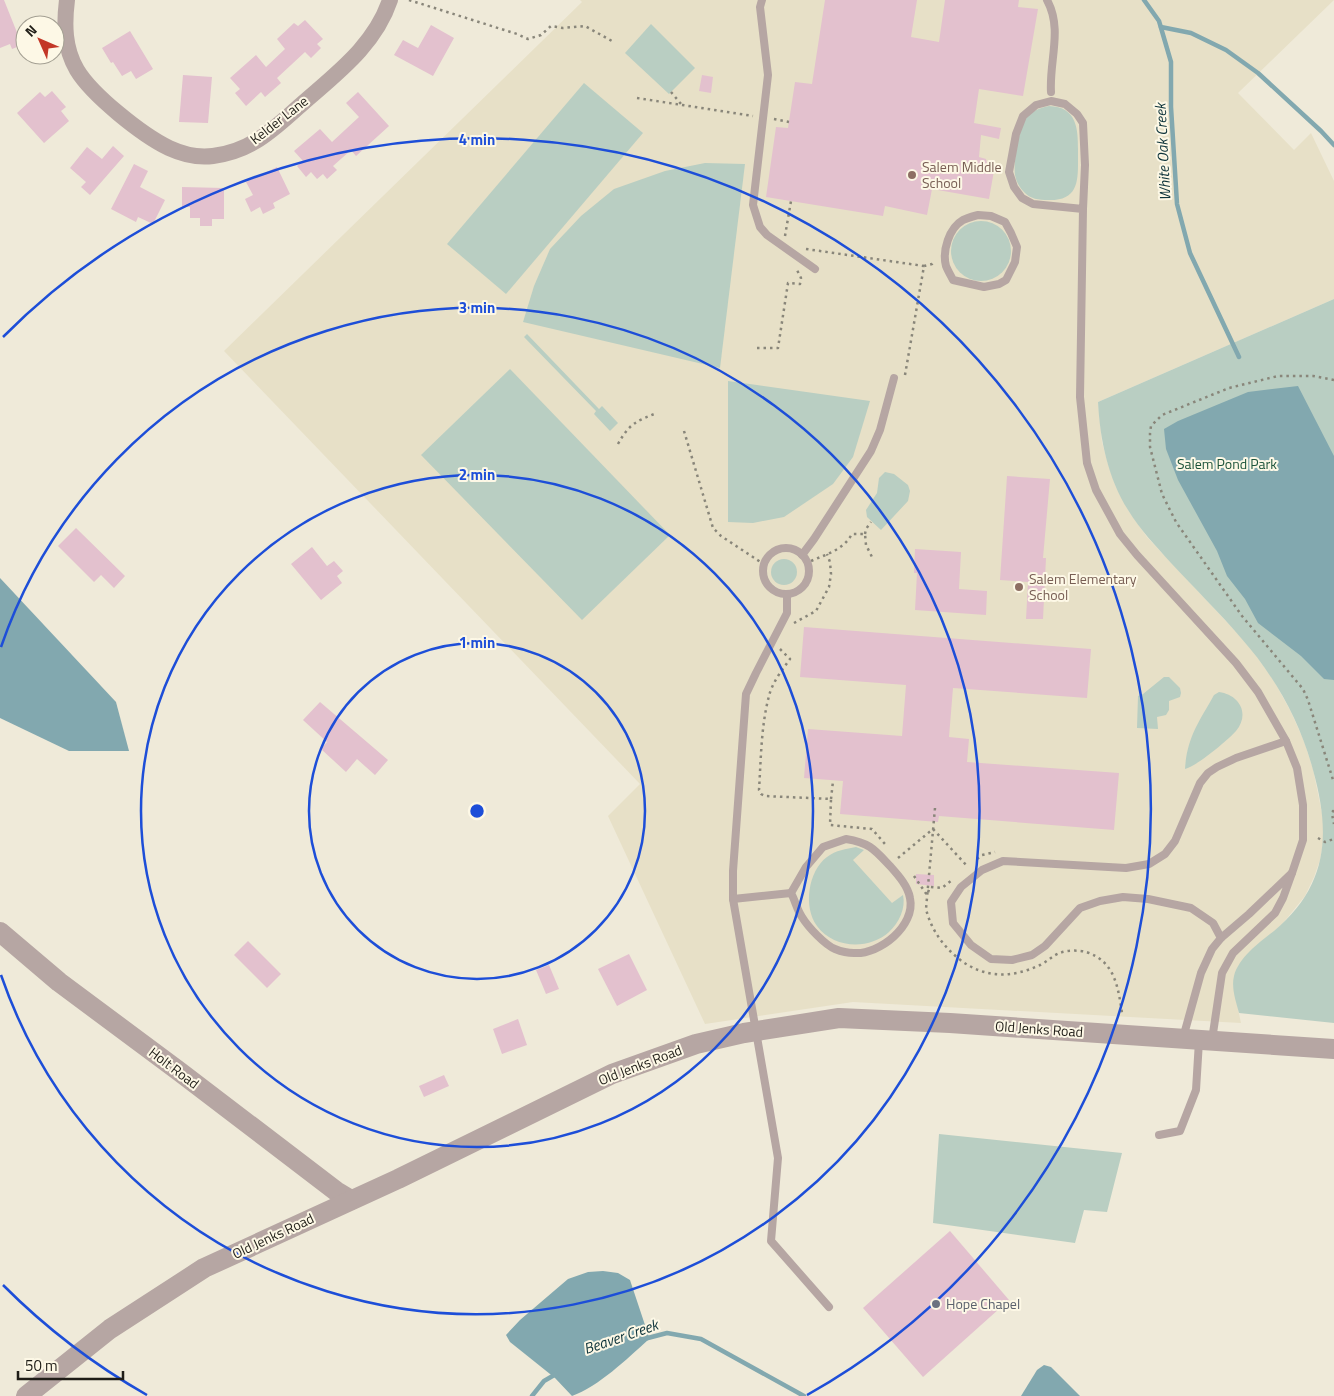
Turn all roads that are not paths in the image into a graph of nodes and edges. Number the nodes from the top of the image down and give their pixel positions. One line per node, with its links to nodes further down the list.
1 (67, 0): 2 (street, Kelder Lane)
2 (390, 0)
3 (762, 0): 7 (lane)
4 (1047, 0): 5 (lane)
5 (1051, 92)
6 (1082, 209): 6 (lane); 12 (lane)
7 (815, 269)
8 (953, 280): 8 (lane)
9 (894, 378): 10 (lane)
10 (802, 555): 11 (lane); 11 (lane)
11 (788, 594): 15 (lane)
12 (1286, 741): 13 (lane); 17 (lane)
13 (1292, 873): 17 (lane); 19 (lane)
14 (791, 892): 14 (lane); 15 (lane)
15 (734, 899): 18 (lane)
16 (0, 932): 22 (street, Holt Road)
17 (1221, 938): 19 (lane)
18 (757, 1031): 19 (street, Old Jenks Road); 22 (street, Old Jenks Road); 23 (lane)
19 (1198, 1040): 20 (street, Old Jenks Road); 21 (lane)
20 (1334, 1049)
21 (1159, 1135)
22 (351, 1200): 24 (street, Old Jenks Road)
23 (829, 1307)
24 (26, 1396)

